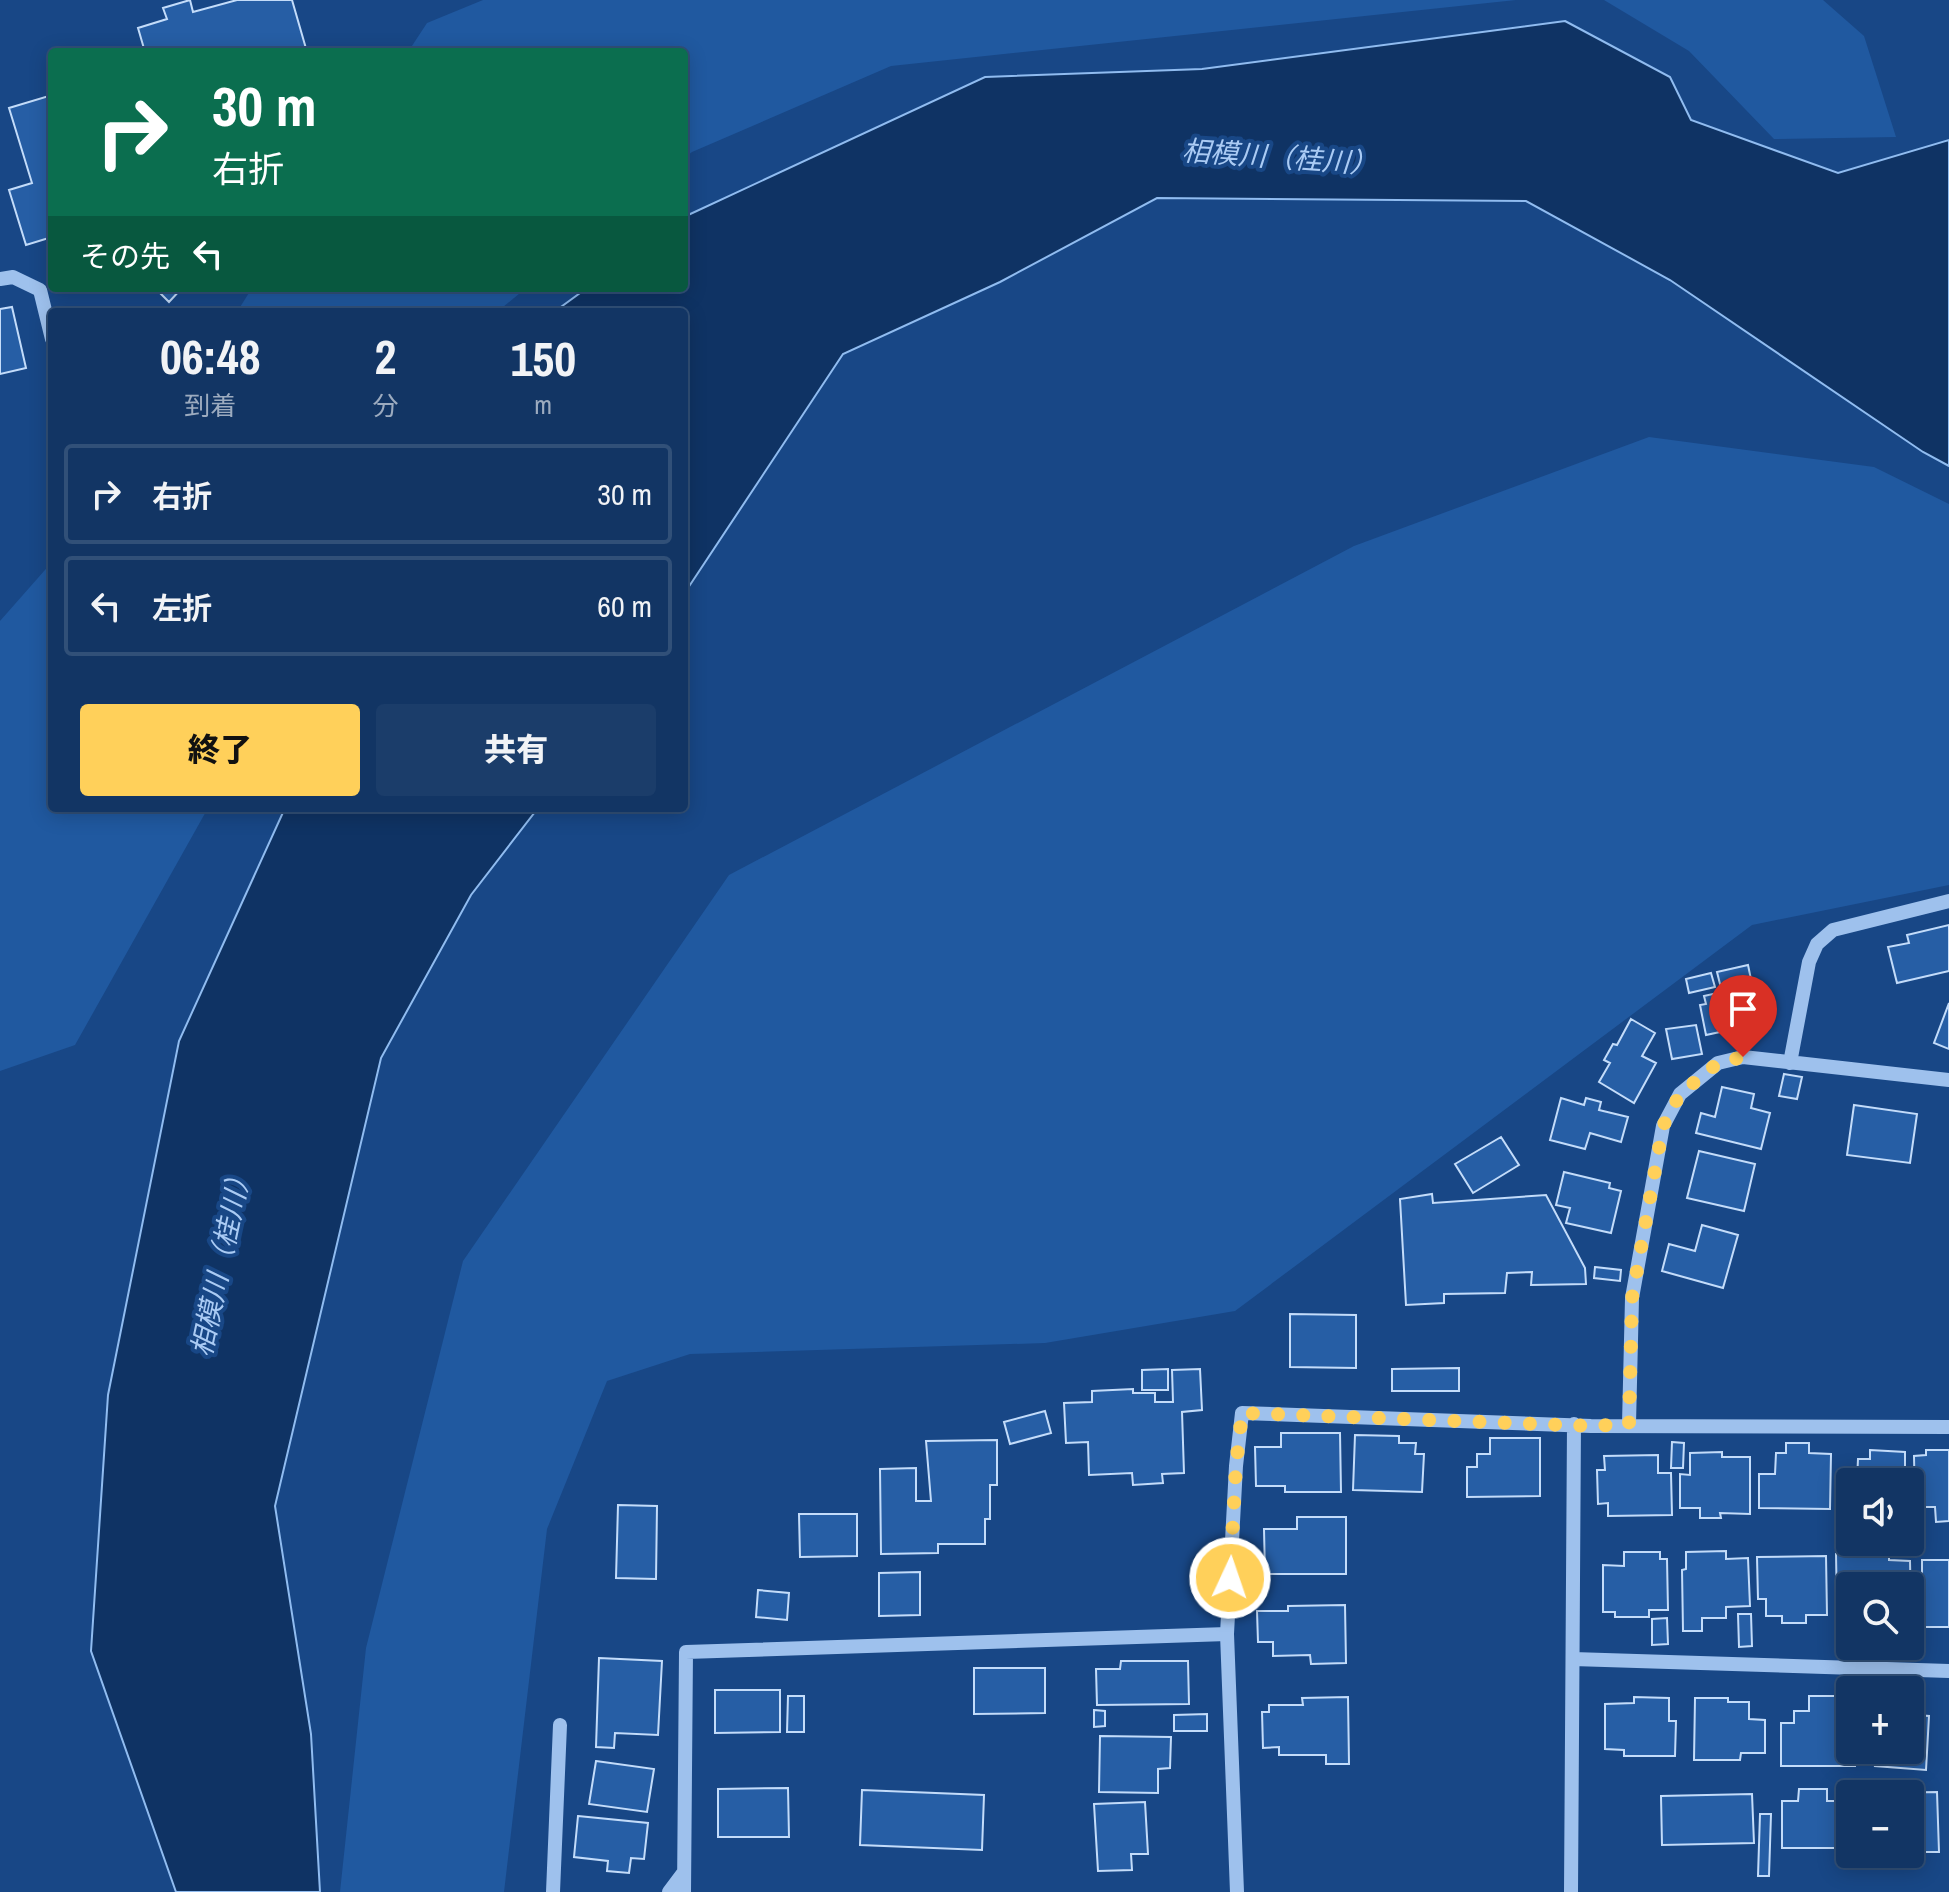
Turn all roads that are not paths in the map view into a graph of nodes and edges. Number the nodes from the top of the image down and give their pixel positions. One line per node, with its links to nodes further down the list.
1 (0, 279): 2 (street)
2 (48, 323)
3 (1949, 901): 4 (street)
4 (1790, 1063): 5 (street); 7 (street)
5 (1949, 1080)
6 (1574, 1424): 7 (street); 9 (street); 10 (street)
7 (1629, 1424): 8 (street)
8 (1949, 1427)
9 (1227, 1634): 13 (street); 17 (street)
10 (1573, 1659): 11 (street); 18 (street)
11 (1949, 1671)
12 (560, 1725): 14 (street)
13 (684, 1872): 15 (street); 16 (street)
14 (553, 1892)
15 (669, 1892)
16 (684, 1892)
17 (1237, 1892)
18 (1571, 1892)

